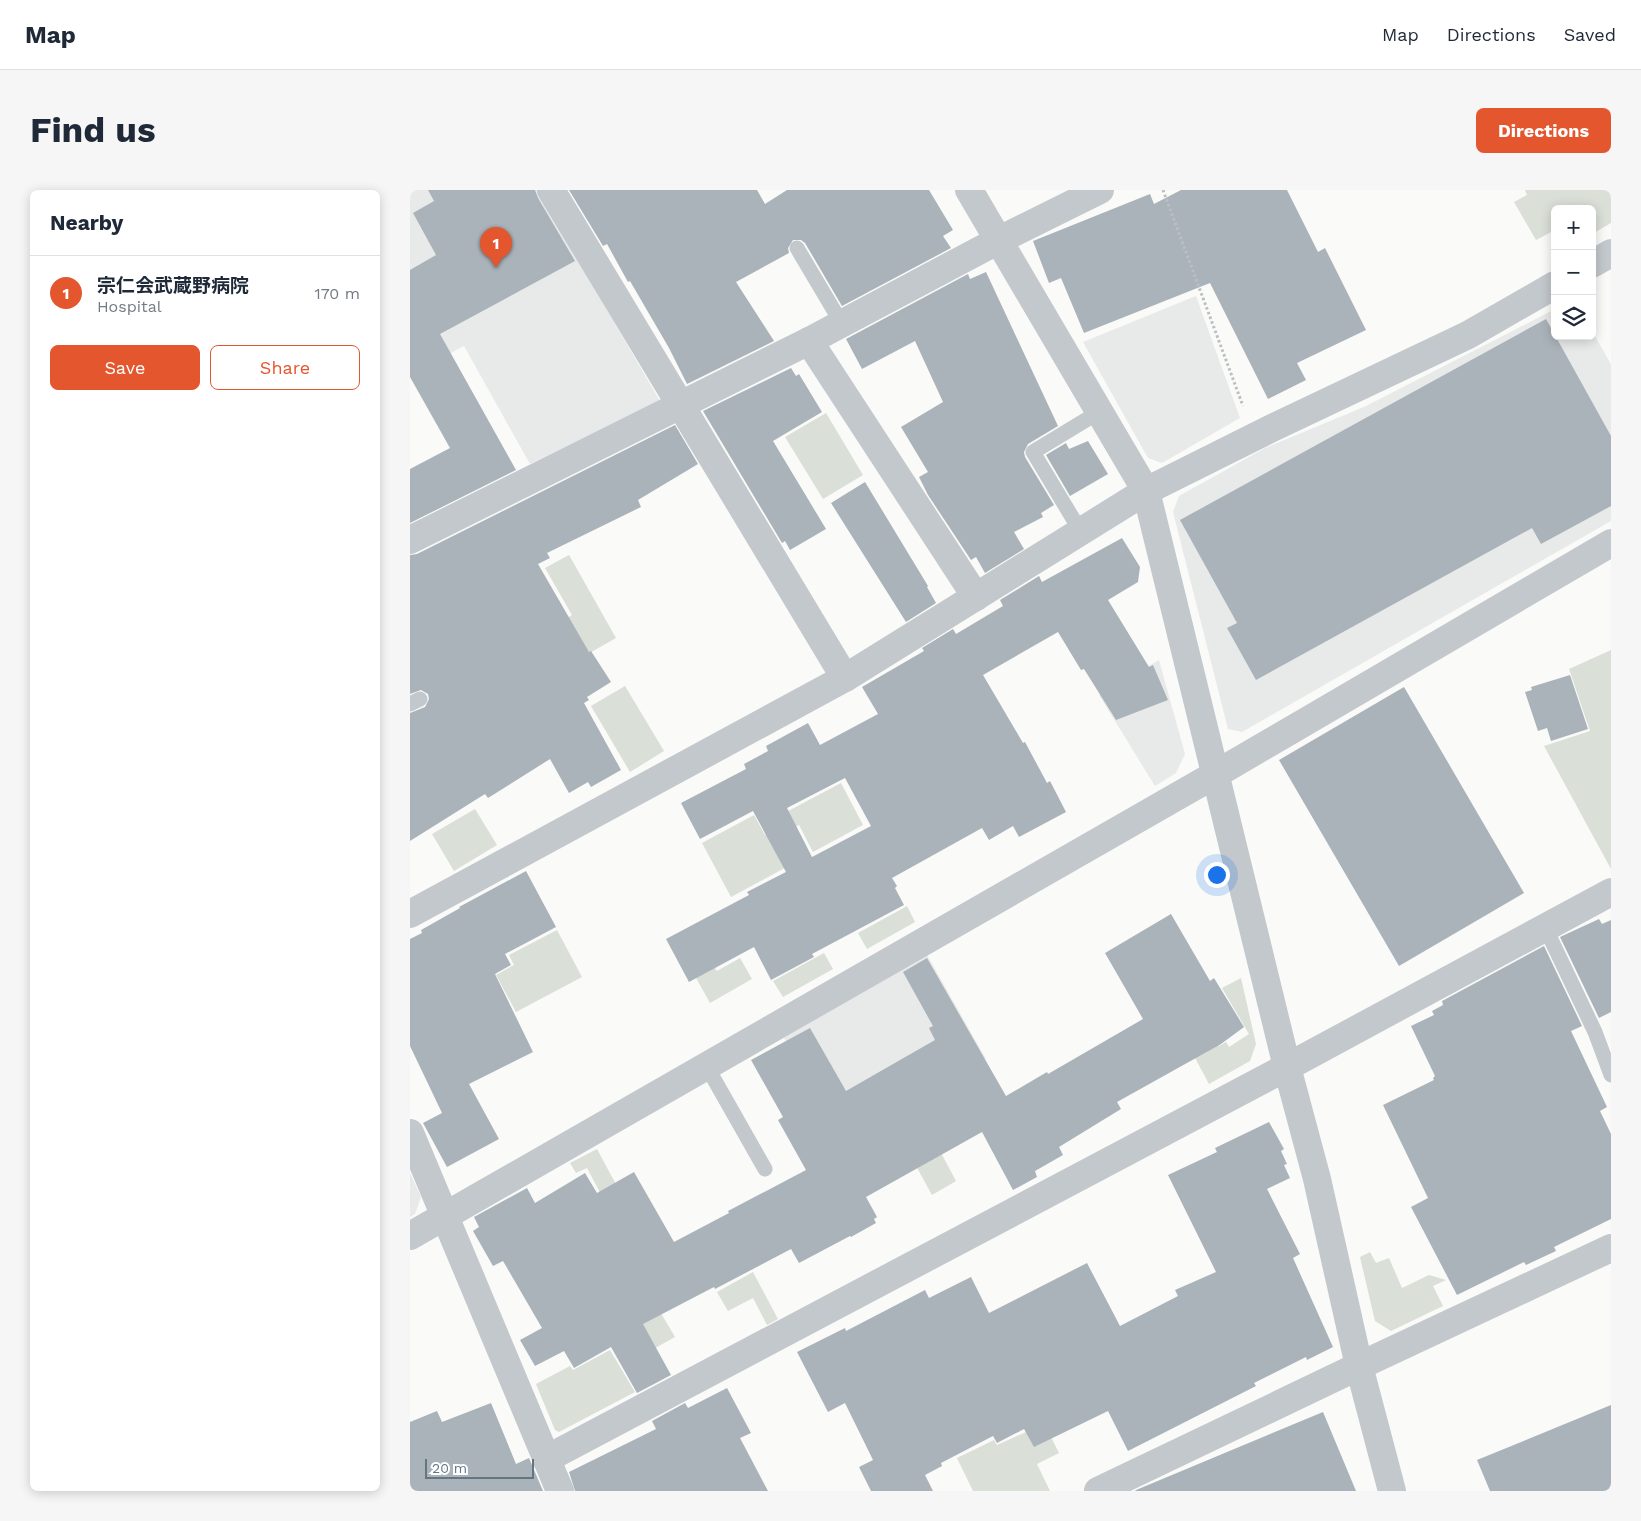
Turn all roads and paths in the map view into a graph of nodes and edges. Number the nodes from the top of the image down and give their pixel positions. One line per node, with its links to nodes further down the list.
1 (551, 190): 12 (street)
2 (969, 190): 5 (street)
3 (1100, 190): 5 (street)
4 (1163, 190): 14 (path)
5 (999, 240): 10 (street); 13 (street)
6 (797, 248): 10 (lane)
7 (1611, 253): 8 (street)
8 (1596, 262)
9 (1551, 287): 14 (street)
10 (842, 324): 11 (street)
11 (810, 341): 12 (street); 19 (street)
12 (680, 406): 17 (street); 20 (street)
13 (1099, 412): 15 (street); 16 (lane)
14 (1255, 437): 15 (street)
15 (1146, 491): 16 (street); 21 (street)
16 (1081, 532): 19 (street)
17 (410, 540)
18 (1611, 543): 21 (street)
19 (976, 597): 20 (street)
20 (845, 678): 23 (street)
21 (1216, 774): 25 (street); 26 (street)
22 (1611, 892): 24 (street)
23 (410, 914)
24 (1545, 927): 26 (street); 27 (lane)
25 (706, 1066): 29 (lane); 30 (street)
26 (1287, 1067): 33 (street); 34 (street)
27 (1611, 1075)
28 (410, 1133): 30 (street)
29 (765, 1169)
30 (445, 1215): 31 (street); 34 (street)
31 (410, 1236)
32 (1611, 1248): 33 (street)
33 (1359, 1366): 36 (street); 37 (street)
34 (546, 1459): 35 (street)
35 (560, 1491)
36 (1098, 1491)
37 (1392, 1491)

